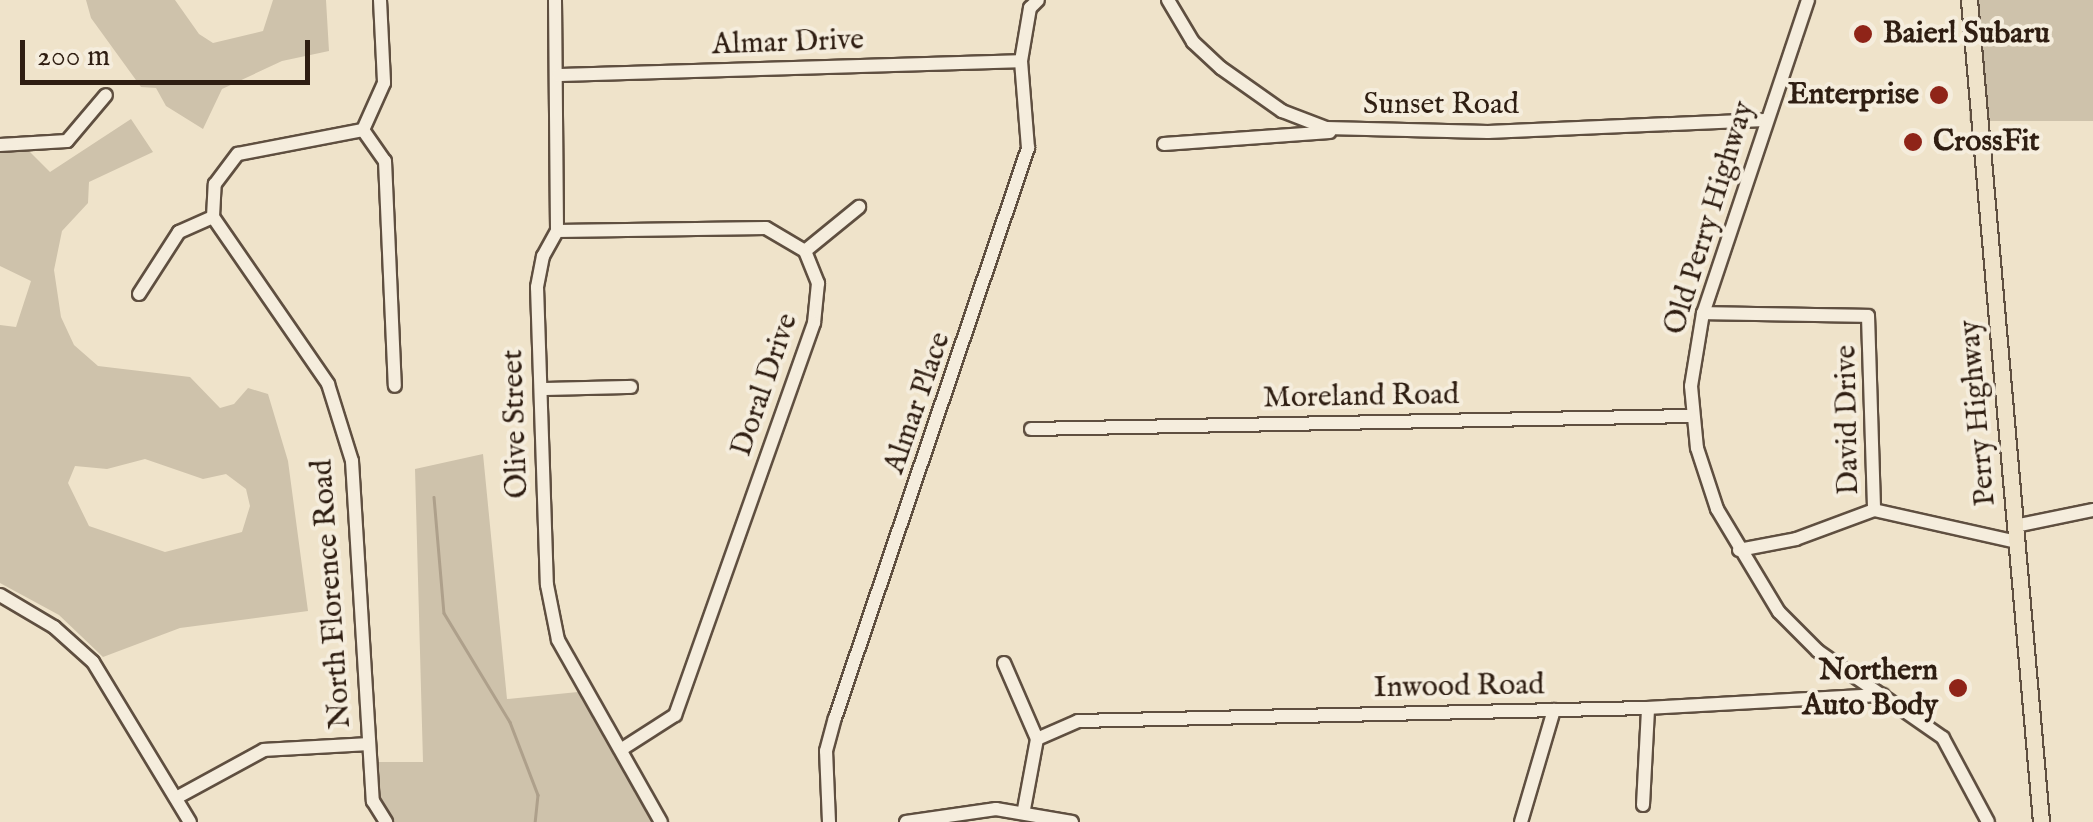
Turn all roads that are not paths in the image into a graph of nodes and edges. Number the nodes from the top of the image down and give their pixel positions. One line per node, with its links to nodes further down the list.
1 (380, 0): 11 (street)
2 (555, 0): 8 (street, Olive Street)
3 (1038, 0): 7 (street, Almar Place)
4 (1168, 0): 12 (street, Sunset Road)
5 (1808, 0): 10 (street, Old Perry Highway)
6 (1969, 0): 29 (main road, Perry Highway)
7 (1020, 62): 8 (street, Almar Drive); 45 (street, Almar Place)
8 (558, 75): 17 (street, Olive Street)
9 (106, 95): 14 (street)
10 (1766, 120): 12 (street, Sunset Road); 20 (street, Old Perry Highway)
11 (362, 130): 16 (street); 21 (street)
12 (1339, 130): 13 (street)
13 (1164, 144)
14 (0, 145)
15 (859, 207): 18 (street)
16 (212, 217): 19 (street); 37 (street, North Florence Road)
17 (557, 230): 18 (street); 23 (street, Olive Street)
18 (805, 250): 38 (street, Doral Drive)
19 (139, 294)
20 (1703, 313): 24 (street, Old Perry Highway); 27 (street, David Drive)
21 (396, 386)
22 (631, 387): 23 (street)
23 (541, 390): 38 (street, Olive Street)
24 (1692, 416): 25 (street, Moreland Road); 30 (street, Old Perry Highway)
25 (1031, 429)
26 (2093, 498): 28 (street)
27 (1874, 510): 29 (street); 30 (street)
28 (2086, 511): 29 (street)
29 (2016, 534): 50 (main road, Perry Highway)
30 (1739, 550): 33 (street, Old Perry Highway)
31 (0, 594): 39 (street)
32 (1004, 663): 36 (street)
33 (1886, 695): 34 (street, Inwood Road); 49 (street, Old Perry Highway)
34 (1648, 708): 35 (street, Inwood Road); 40 (street)
35 (1554, 710): 36 (street, Inwood Road); 48 (street)
36 (1038, 739): 41 (street)
37 (368, 744): 39 (street); 43 (street, North Florence Road)
38 (622, 749): 44 (street, Olive Street)
39 (176, 798): 42 (street)
40 (1643, 805)
41 (1024, 810): 46 (street); 47 (street)
42 (190, 822)
43 (386, 822)
44 (660, 822)
45 (830, 822)
46 (906, 822)
47 (1072, 822)
48 (1521, 822)
49 (1988, 822)
50 (2041, 822)

